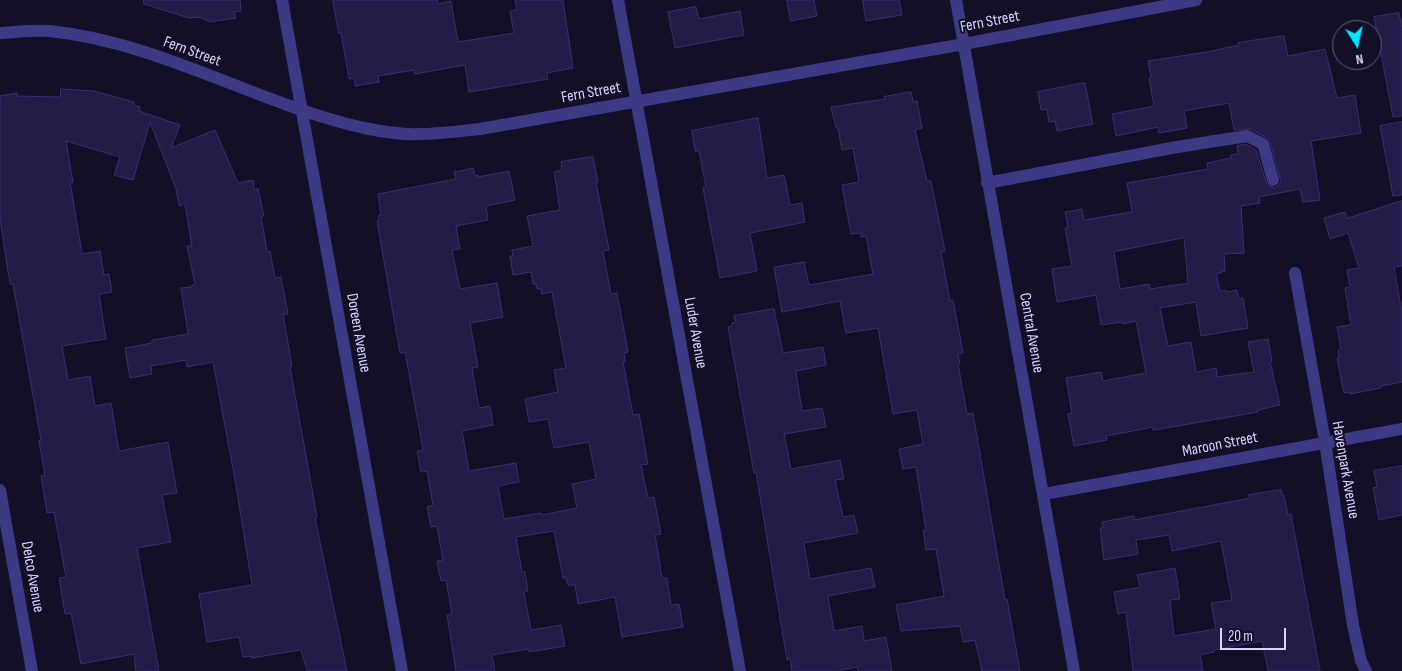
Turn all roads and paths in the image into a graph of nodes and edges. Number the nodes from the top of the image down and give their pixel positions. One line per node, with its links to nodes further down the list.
1 (282, 0): 8 (street, Doreen Avenue)
2 (618, 0): 7 (street, Luder Avenue)
3 (956, 0): 6 (street, Central Avenue)
4 (1196, 0): 6 (street, Fern Street)
5 (0, 33): 8 (street, Fern Street)
6 (964, 44): 7 (street, Fern Street); 10 (street, Central Avenue)
7 (636, 102): 8 (street, Fern Street); 18 (street, Luder Avenue)
8 (301, 109): 17 (street, Doreen Avenue)
9 (1273, 180): 10 (street)
10 (988, 183): 15 (street, Central Avenue)
11 (1295, 273): 13 (street, Havenpark Avenue)
12 (1402, 429): 13 (street, Maroon Street)
13 (1325, 442): 15 (street, Maroon Street); 20 (street, Havenpark Avenue)
14 (0, 490): 16 (street, Delco Avenue)
15 (1044, 494): 19 (street, Central Avenue)
16 (32, 671)
17 (402, 671)
18 (740, 671)
19 (1074, 671)
20 (1366, 671)

